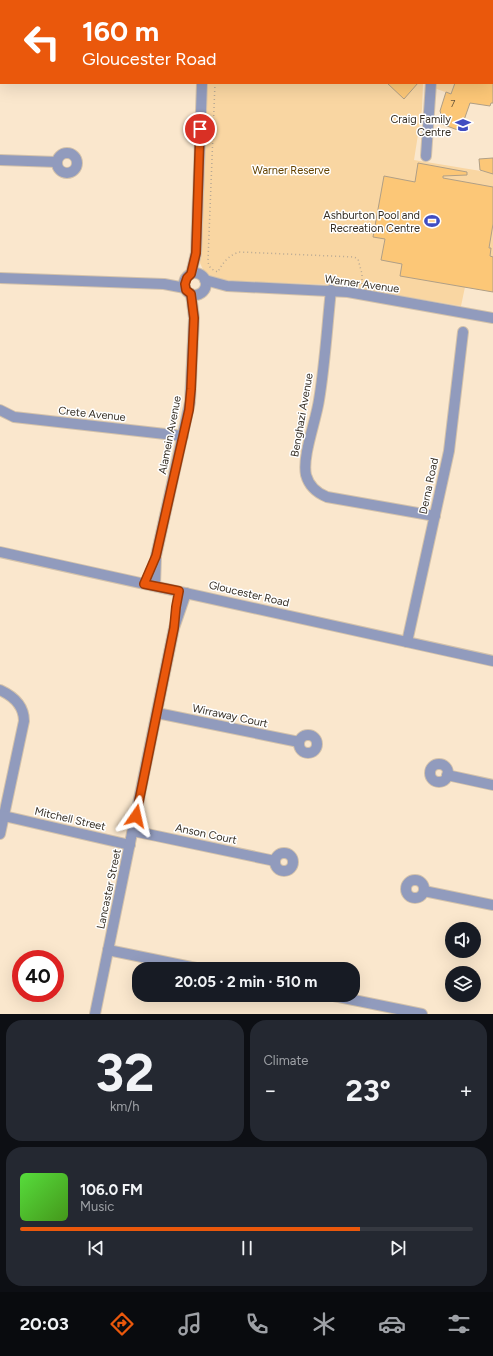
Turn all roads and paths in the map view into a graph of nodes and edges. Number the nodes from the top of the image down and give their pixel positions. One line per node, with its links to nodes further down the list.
1 (202, 84): 8 (street, Alamein Avenue)
2 (215, 84): 10 (path)
3 (431, 84): 4 (street)
4 (426, 156)
5 (0, 160): 6 (street)
6 (57, 162)
7 (0, 278): 8 (street, Warner Avenue)
8 (195, 284): 9 (street, Warner Avenue); 14 (street, Alamein Avenue)
9 (331, 290): 10 (street, Warner Avenue); 15 (street, Benghazi Avenue)
10 (361, 294): 11 (street, Warner Avenue)
11 (493, 318)
12 (463, 332): 15 (street, Derna Road)
13 (0, 410): 14 (street, Crete Avenue)
14 (183, 436): 17 (street, Alamein Avenue)
15 (435, 516): 21 (street, Derna Road)
16 (0, 552): 18 (street, Gloucester Road)
17 (156, 556): 18 (street, Alamein Avenue); 19 (street, Alamein Avenue)
18 (144, 584): 19 (street, Gloucester Road)
19 (155, 586): 20 (street, Gloucester Road)
20 (182, 592): 21 (street, Gloucester Road); 24 (street, Lancaster Street)
21 (407, 642): 22 (street, Gloucester Road)
22 (493, 662)
23 (0, 690): 28 (street)
24 (157, 713): 25 (street, Wirraway Court); 29 (street, Lancaster Street)
25 (299, 742)
26 (447, 775): 27 (street)
27 (493, 785)
28 (4, 816): 30 (street); 31 (street, Mitchell Street)
29 (133, 831): 31 (street, Lancaster Street); 32 (street, Anson Court)
30 (0, 834)
31 (130, 844): 35 (street, Lancaster Street)
32 (275, 861)
33 (424, 891): 34 (street)
34 (493, 906)
35 (108, 950): 36 (street); 39 (street, Lancaster Street)
36 (167, 962)
37 (354, 1002): 38 (street)
38 (382, 1010): 40 (street)
39 (95, 1014)
40 (422, 1014)

